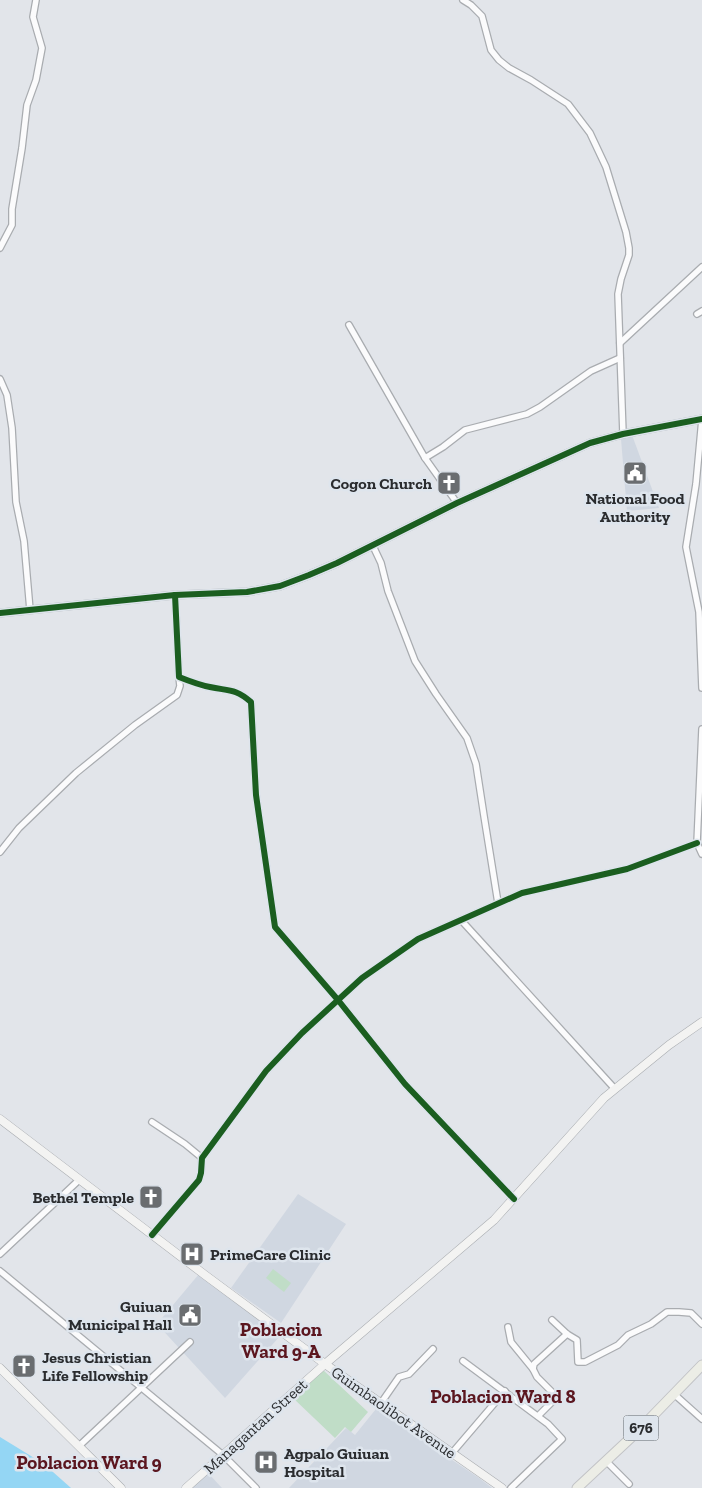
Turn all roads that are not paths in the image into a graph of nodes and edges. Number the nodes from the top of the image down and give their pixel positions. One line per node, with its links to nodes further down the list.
1 (36, 0): 3 (street)
2 (463, 0): 6 (street)
3 (0, 248)
4 (702, 267): 6 (street)
5 (349, 325): 11 (street)
6 (620, 343): 7 (street)
7 (620, 358): 10 (street); 11 (street)
8 (0, 379): 15 (street)
9 (702, 419): 10 (street); 20 (street)
10 (623, 434): 12 (street)
11 (425, 458): 12 (street)
12 (456, 503): 13 (street)
13 (373, 546): 14 (street); 25 (street)
14 (175, 595): 15 (street); 17 (street)
15 (30, 610): 16 (street)
16 (0, 613)
17 (179, 676): 18 (street); 19 (street)
18 (189, 681): 19 (street); 27 (street)
19 (180, 686): 23 (street)
20 (702, 688)
21 (702, 729): 22 (street)
22 (697, 844): 24 (street); 25 (street)
23 (0, 852)
24 (702, 854)
25 (498, 903): 26 (street)
26 (461, 920): 27 (street); 29 (street)
27 (338, 1000): 32 (street); 34 (street)
28 (702, 1022): 29 (street, Managantan Street)
29 (615, 1089): 34 (street, Managantan Street)
30 (0, 1118): 33 (street, Guimbaolibot Avenue)
31 (152, 1122): 32 (street)
32 (202, 1158): 35 (street)
33 (79, 1180): 35 (street, Guimbaolibot Avenue); 36 (street)
34 (514, 1199): 45 (street, Managantan Street)
35 (152, 1235): 45 (street, Guimbaolibot Avenue)
36 (0, 1254)
37 (0, 1271): 49 (street)
38 (552, 1320): 41 (street)
39 (702, 1324): 41 (street)
40 (508, 1327): 48 (street)
41 (567, 1334): 48 (street)
42 (190, 1342): 49 (street)
43 (433, 1348): 52 (street)
44 (463, 1361): 50 (street)
45 (325, 1364): 52 (street, Guimbaolibot Avenue); 57 (street, Managantan Street)
46 (702, 1365): 51 (main road, 676)
47 (0, 1368): 55 (street)
48 (533, 1369): 53 (street)
49 (140, 1387): 55 (street); 57 (street)
50 (505, 1392): 53 (street); 56 (street)
51 (674, 1394): 54 (street); 58 (main road, 676)
52 (381, 1403): 56 (street, Guimbaolibot Avenue)
53 (538, 1416): 64 (street)
54 (702, 1419)
55 (79, 1446): 60 (street)
56 (452, 1453): 63 (street, Guimbaolibot Avenue)
57 (223, 1456): 61 (street, Managantan Street); 62 (street)
58 (606, 1461): 59 (street); 65 (main road, 676)
59 (629, 1484)
60 (121, 1488)
61 (186, 1488)
62 (256, 1488)
63 (502, 1488)
64 (511, 1488)
65 (577, 1488)

